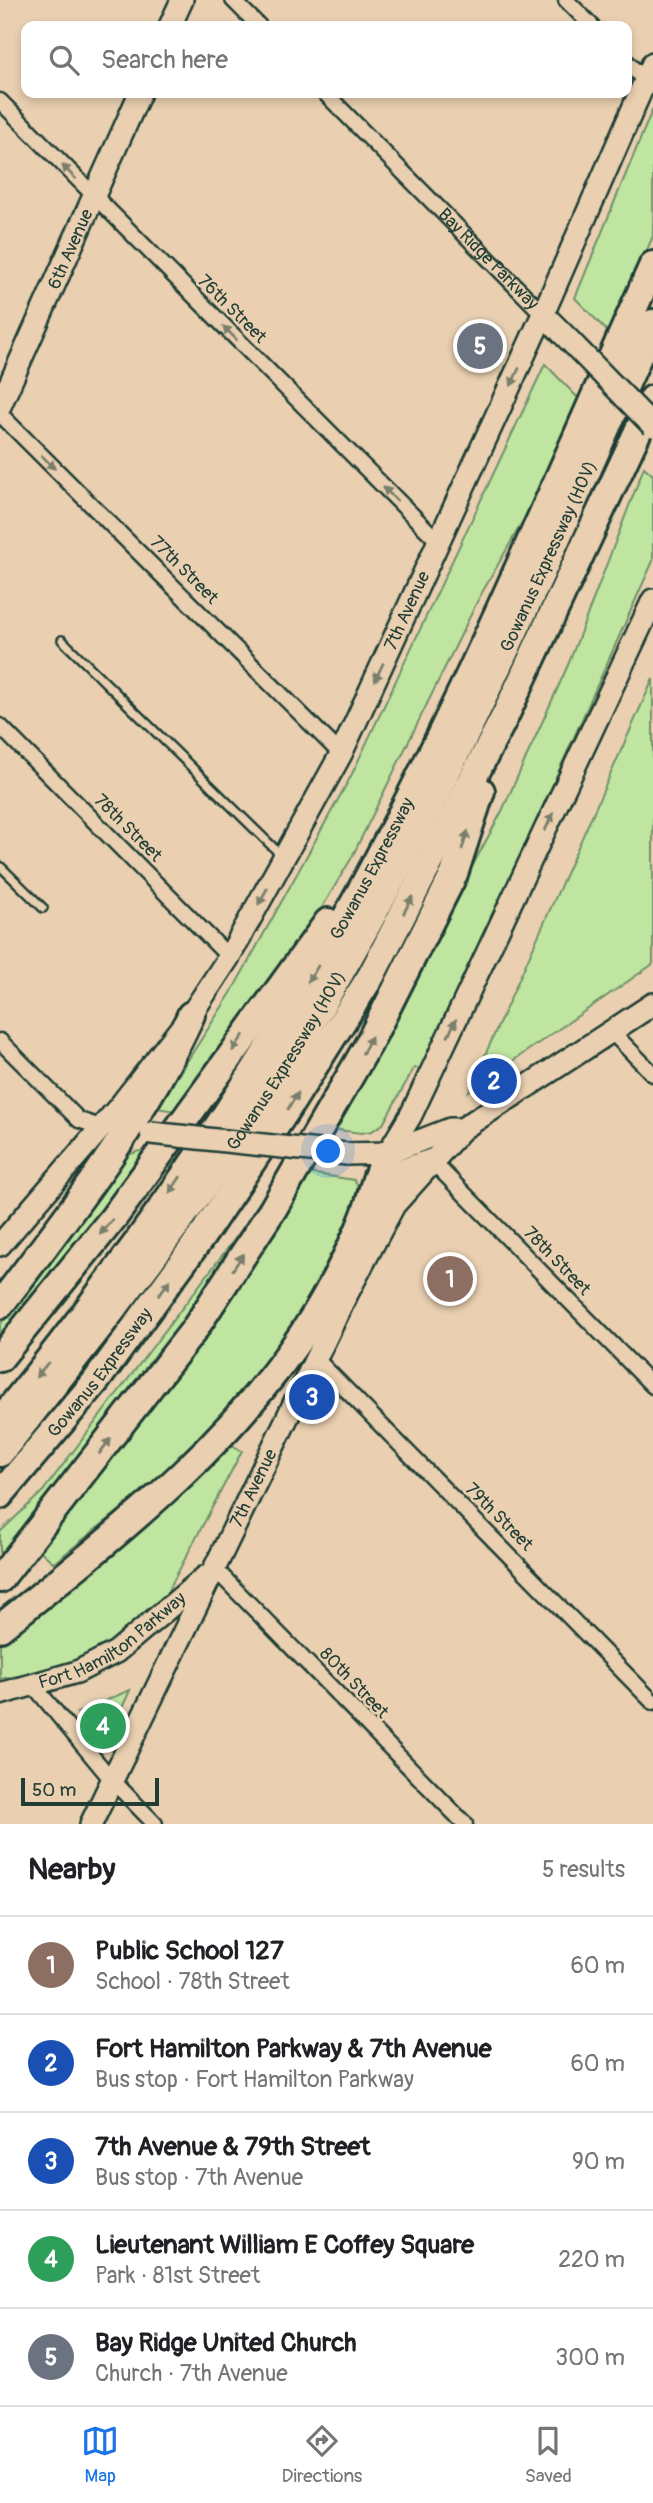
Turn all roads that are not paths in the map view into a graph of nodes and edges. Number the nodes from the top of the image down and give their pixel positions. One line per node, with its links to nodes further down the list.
1 (182, 0): 4 (main road)
2 (233, 0): 5 (street)
3 (566, 0): 6 (street)
4 (172, 21)
5 (254, 21)
6 (587, 21)
7 (632, 64): 8 (street)
8 (649, 72): 14 (main road, 7th Avenue)
9 (138, 98): 12 (main road, 6th Avenue)
10 (330, 98): 14 (street, Bay Ridge Parkway)
11 (0, 101): 12 (street, 76th Street, one-way to 11)
12 (93, 196): 17 (main road, 6th Avenue); 20 (street, 76th Street, one-way to 12)
13 (653, 265): 26 (highway, Gowanus Expressway)
14 (543, 314): 19 (main road, Bay Ridge Parkway, bridge); 20 (main road, 7th Avenue, one-way to 20)
15 (653, 323): 47 (highway, Gowanus Expressway (HOV))
16 (653, 399): 23 (highway, Gowanus Expressway)
17 (0, 405)
18 (0, 414): 25 (street, 77th Street, one-way to 25)
19 (653, 426)
20 (439, 542): 25 (main road, 7th Avenue, one-way to 25)
21 (653, 600): 38 (main road, one-way to 21)
22 (62, 640): 27 (lane)
23 (505, 716): 48 (highway, Gowanus Expressway, one-way to 23); 50 (highway, one-way to 23)
24 (0, 726): 30 (street, 78th Street)
25 (341, 754): 27 (main road, 7th Avenue)
26 (382, 850): 43 (highway, one-way to 43); 46 (highway, Gowanus Expressway, one-way to 46)
27 (284, 858): 30 (main road, 7th Avenue, one-way to 30)
28 (0, 866): 29 (lane)
29 (43, 908)
30 (229, 957): 32 (main road, 7th Avenue)
31 (653, 1004): 33 (main road)
32 (191, 1015): 37 (highway)
33 (612, 1032): 35 (street); 36 (main road)
34 (0, 1041): 37 (street)
35 (653, 1074)
36 (462, 1129): 38 (main road); 39 (main road, 7th Avenue)
37 (126, 1130): 38 (main road, bridge); 41 (main road); 42 (highway)
38 (388, 1153): 40 (highway)
39 (433, 1162): 40 (highway); 44 (main road, 7th Avenue); 45 (street, 78th Street)
40 (369, 1203): 51 (highway)
41 (0, 1245)
42 (0, 1305)
43 (0, 1358)
44 (317, 1360): 49 (main road, 7th Avenue); 54 (street, 79th Street)
45 (653, 1386)
46 (0, 1421)
47 (0, 1453)
48 (0, 1495)
49 (215, 1569): 52 (main road, Fort Hamilton Parkway); 55 (main road, 7th Avenue); 58 (street, 80th Street)
50 (0, 1579)
51 (0, 1628)
52 (34, 1686): 53 (main road, Fort Hamilton Parkway); 55 (street)
53 (0, 1694)
54 (653, 1702)
55 (111, 1779): 56 (main road, 7th Avenue); 57 (street)
56 (91, 1824)
57 (155, 1824)
58 (465, 1824)

